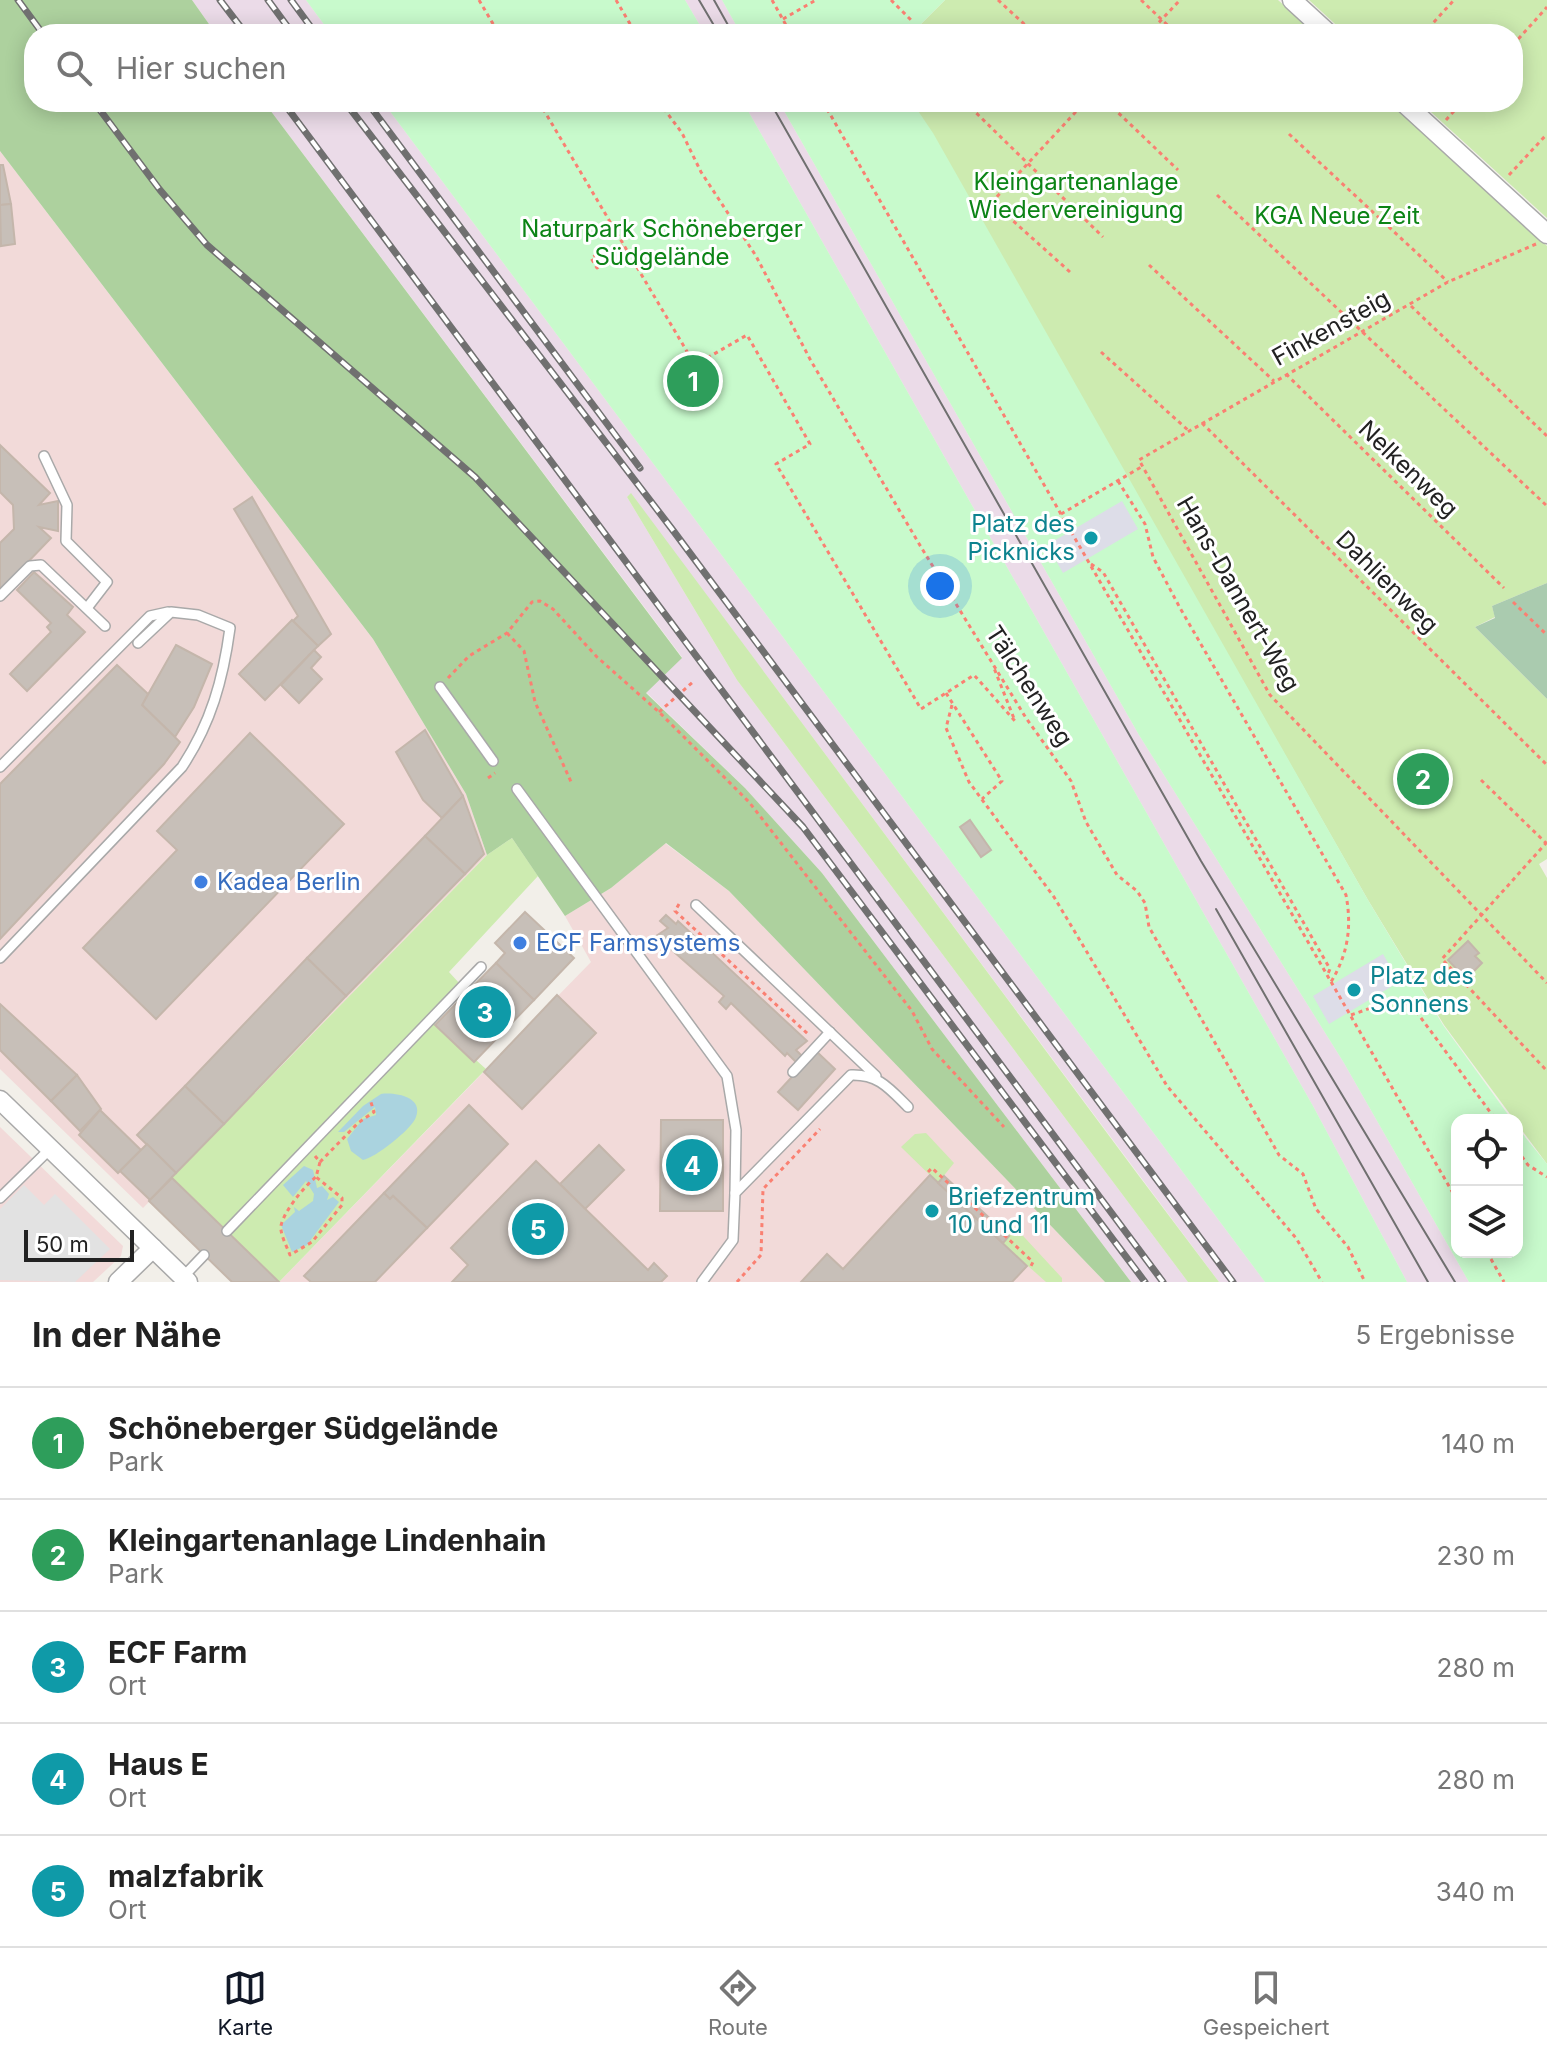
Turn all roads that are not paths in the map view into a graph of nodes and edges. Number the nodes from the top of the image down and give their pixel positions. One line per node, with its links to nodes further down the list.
1 (1292, 0): 2 (street)
2 (1318, 24)
3 (1414, 112): 4 (street)
4 (1544, 238)
5 (44, 456): 7 (lane)
6 (0, 596): 7 (lane)
7 (87, 608): 9 (lane)
8 (171, 612): 10 (lane); 13 (lane); 16 (lane)
9 (105, 626)
10 (138, 643)
11 (440, 687): 12 (lane)
12 (493, 761)
13 (0, 767)
14 (517, 789): 24 (lane)
15 (696, 905): 18 (lane)
16 (0, 958)
17 (481, 967): 26 (lane)
18 (830, 1032): 19 (lane); 20 (lane)
19 (793, 1072)
20 (882, 1081): 22 (lane); 24 (lane)
21 (0, 1100): 23 (street)
22 (908, 1107)
23 (50, 1149): 25 (lane); 27 (street)
24 (735, 1193): 31 (lane)
25 (0, 1198)
26 (227, 1231)
27 (153, 1248): 29 (street); 30 (street)
28 (204, 1255): 29 (lane)
29 (185, 1280)
30 (118, 1282)
31 (702, 1282)

